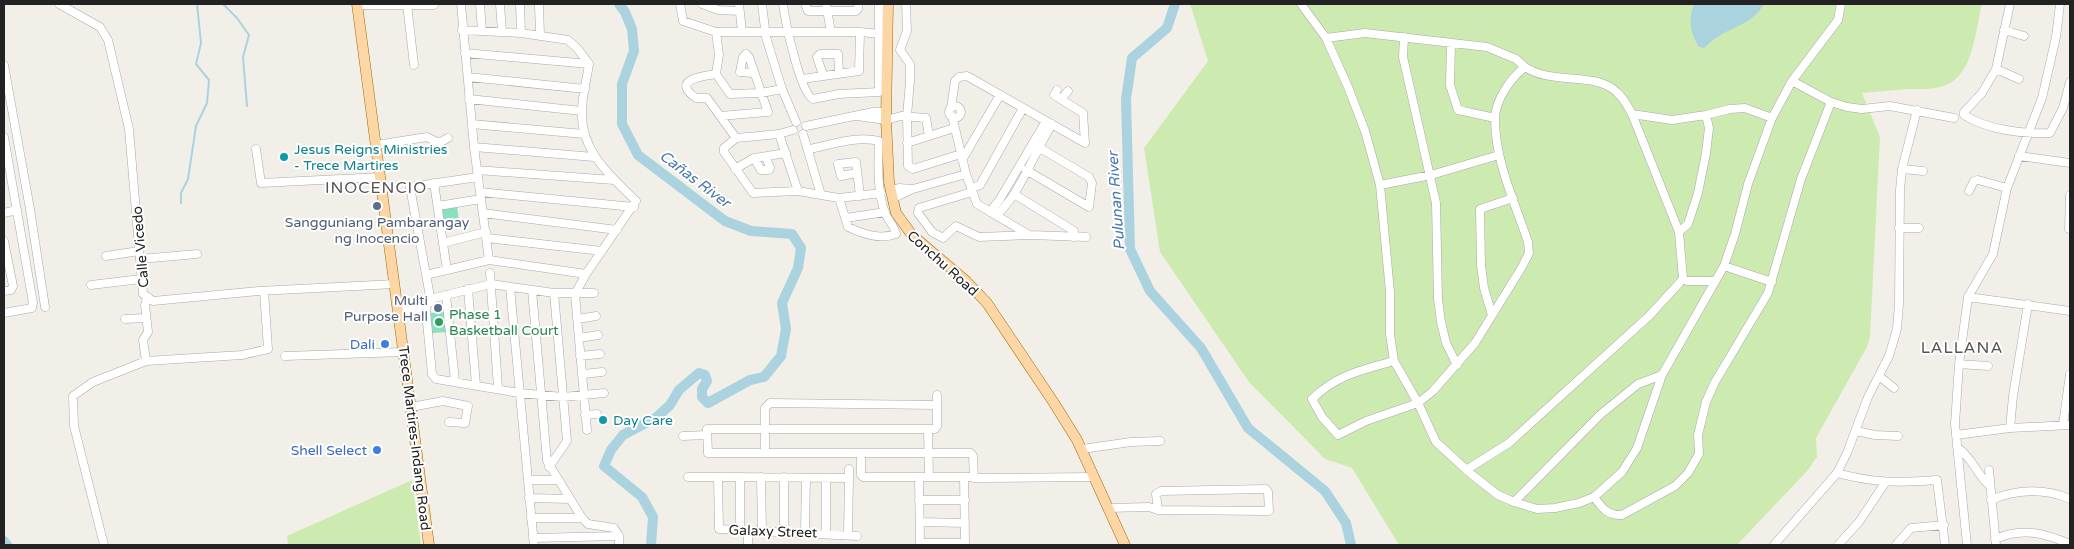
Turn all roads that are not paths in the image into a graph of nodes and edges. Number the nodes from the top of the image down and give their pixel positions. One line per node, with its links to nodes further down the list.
1 (59, 4): 152 (street, Calle Vicedo)
2 (357, 4): 3 (street); 94 (main road, Trece Martires-Indang Road)
3 (407, 4): 22 (street); 47 (street)
4 (461, 4): 27 (street)
5 (480, 4): 29 (street)
6 (500, 4): 30 (street)
7 (520, 4): 37 (street)
8 (538, 4): 39 (street)
9 (680, 4): 31 (street)
10 (702, 4): 23 (street)
11 (762, 4): 33 (street)
12 (783, 4): 34 (street)
13 (805, 4): 25 (street)
14 (858, 4): 26 (street)
15 (878, 4): 38 (street)
16 (888, 4): 75 (main road, Conchu Road)
17 (906, 4): 76 (street)
18 (1301, 4): 42 (street)
19 (1841, 4): 57 (street)
20 (2010, 4): 28 (street)
21 (2060, 4): 88 (street)
22 (434, 5)
23 (718, 7): 24 (street)
24 (739, 7): 32 (street)
25 (826, 7): 26 (street); 35 (street)
26 (846, 7)
27 (462, 30): 29 (street); 44 (street)
28 (2004, 30): 40 (street); 49 (street)
29 (482, 31): 30 (street)
30 (502, 32): 37 (street)
31 (716, 32): 32 (street); 52 (street)
32 (742, 32): 33 (street)
33 (765, 32): 34 (street); 60 (street)
34 (787, 32): 35 (street); 55 (street)
35 (831, 32): 36 (street)
36 (860, 32): 38 (street); 50 (street)
37 (521, 33): 39 (street)
38 (880, 34): 55 (street)
39 (540, 36): 45 (street)
40 (2024, 36)
41 (1404, 37): 42 (street); 43 (street); 114 (street)
42 (1326, 38): 118 (street)
43 (1451, 43): 48 (street); 77 (street)
44 (465, 53): 45 (street); 54 (street)
45 (589, 64): 59 (street)
46 (4, 65): 71 (street)
47 (414, 65)
48 (1525, 67): 72 (street); 77 (street)
49 (1996, 69): 56 (street); 88 (street)
50 (839, 72): 53 (street); 53 (street)
51 (753, 73): 63 (street)
52 (716, 74): 63 (street); 74 (street)
53 (822, 75): 55 (street)
54 (468, 77): 59 (street); 65 (street)
55 (802, 79)
56 (2019, 79)
57 (1792, 81): 67 (street); 78 (street)
58 (2070, 86): 88 (street)
59 (585, 89): 70 (street)
60 (782, 89): 63 (street); 82 (street)
61 (1057, 90): 66 (street)
62 (1068, 91): 66 (street)
63 (761, 93): 74 (street)
64 (1000, 95): 68 (street); 84 (street); 104 (street)
65 (470, 99): 70 (street); 81 (street)
66 (1061, 99): 80 (street)
67 (1831, 102): 69 (street); 163 (street)
68 (1023, 108): 80 (street); 120 (street)
69 (1917, 110): 79 (street); 108 (street)
70 (582, 111): 85 (street)
71 (8, 113): 180 (street)
72 (1632, 114): 73 (street); 143 (street)
73 (1706, 115): 78 (street); 143 (street)
74 (720, 116): 92 (street)
75 (887, 116): 76 (street); 83 (street); 123 (main road, Conchu Road)
76 (907, 116): 89 (street); 93 (street)
77 (1495, 118): 100 (street)
78 (1772, 118): 155 (street)
79 (1954, 118)
80 (1049, 123): 96 (street); 137 (street)
81 (472, 124): 85 (street); 95 (street)
82 (795, 126): 83 (street); 86 (street); 87 (street)
83 (806, 126): 87 (street)
84 (954, 128): 89 (street); 104 (street)
85 (584, 134): 103 (street)
86 (779, 134): 92 (street); 99 (street)
87 (803, 134): 98 (street)
88 (2028, 134): 102 (street)
89 (929, 136): 93 (street)
90 (4, 137): 133 (street)
91 (448, 138): 94 (street)
92 (736, 138): 107 (street)
93 (907, 143): 104 (street)
94 (376, 145): 115 (main road, Trece Martires-Indang Road)
95 (474, 146): 103 (street); 111 (street)
96 (1040, 148): 109 (street); 109 (street)
97 (256, 149): 115 (street)
98 (809, 149): 123 (street); 126 (street)
99 (786, 153): 101 (street); 121 (street)
100 (1499, 155): 114 (street); 130 (street)
101 (766, 156): 105 (street); 105 (street)
102 (2019, 156): 106 (street); 119 (street)
103 (594, 157): 116 (street)
104 (961, 157): 113 (street)
105 (754, 158): 107 (street)
106 (2070, 163)
107 (735, 169): 121 (street)
108 (1902, 169): 110 (street); 139 (street)
109 (1026, 170): 124 (street)
110 (1923, 171)
111 (478, 173): 116 (street); 117 (street); 125 (street)
112 (857, 173): 128 (street)
113 (966, 174): 120 (street); 123 (street)
114 (1431, 175): 118 (street); 198 (street)
115 (381, 177): 164 (main road, Trece Martires-Indang Road)
116 (614, 180): 132 (street)
117 (434, 183): 131 (street); 159 (street)
118 (1380, 185): 196 (street)
119 (2007, 188): 122 (street); 176 (street)
120 (972, 190): 137 (street); 145 (street)
121 (798, 191): 126 (street)
122 (1969, 191)
123 (888, 194): 128 (street); 134 (street); 233 (main road, Conchu Road)
124 (1014, 194): 137 (street); 146 (street)
125 (481, 195): 131 (street); 132 (street); 136 (street)
126 (822, 195): 129 (street)
127 (2070, 195): 141 (street)
128 (860, 196): 129 (street)
129 (839, 198): 138 (street)
130 (1514, 198): 184 (street); 184 (street)
131 (438, 206): 149 (street)
132 (634, 207): 142 (street)
133 (17, 210): 135 (street); 183 (street)
134 (885, 212): 138 (street); 138 (street)
135 (4, 213)
136 (484, 213): 142 (street); 144 (street)
137 (994, 214): 145 (street)
138 (846, 218)
139 (1899, 228): 140 (street); 204 (street)
140 (1919, 228)
141 (2069, 229)
142 (617, 230): 150 (street)
143 (1679, 232): 161 (street)
144 (487, 235): 149 (street); 150 (street); 154 (street)
145 (1029, 235): 146 (street)
146 (1073, 237): 147 (street)
147 (1086, 237)
148 (4, 241): 170 (street)
149 (443, 243): 156 (street)
150 (602, 251): 158 (street)
151 (197, 254): 152 (street)
152 (140, 255): 153 (street); 160 (street, Calle Vicedo)
153 (106, 256)
154 (489, 260): 156 (street); 158 (street)
155 (1724, 266): 162 (street); 163 (street)
156 (447, 270): 159 (street)
157 (490, 273): 165 (street)
158 (586, 274): 175 (street)
159 (426, 275): 178 (street)
160 (141, 278): 166 (street); 177 (street, Calle Vicedo)
161 (1683, 279): 162 (street); 239 (street)
162 (1715, 281): 203 (street)
163 (1772, 282): 259 (street)
164 (395, 284): 171 (street, Calle Vicedo); 181 (main road, Trece Martires-Indang Road)
165 (491, 284): 167 (street); 168 (street); 207 (street)
166 (91, 285)
167 (510, 287): 169 (street); 209 (street)
168 (468, 288): 174 (street); 206 (street)
169 (532, 290): 172 (street); 211 (street)
170 (4, 291)
171 (264, 291): 177 (street, Calle Vicedo); 195 (street)
172 (554, 293): 175 (street); 214 (street)
173 (594, 293): 175 (street)
174 (446, 294): 178 (street); 205 (street)
175 (575, 294): 188 (street)
176 (1968, 297): 179 (street); 197 (street)
177 (148, 298): 186 (street)
178 (430, 301): 181 (street); 205 (street)
179 (2028, 304): 182 (street); 222 (street)
180 (45, 307)
181 (399, 310): 191 (main road, Trece Martires-Indang Road)
182 (2070, 311)
183 (4, 313)
184 (1492, 315): 198 (street)
185 (596, 316): 188 (street)
186 (145, 318): 187 (street); 195 (street)
187 (125, 319)
188 (578, 319): 190 (street)
189 (598, 335): 190 (street)
190 (579, 338): 194 (street)
191 (404, 352): 193 (street); 217 (main road, Trece Martires-Indang Road)
192 (600, 354): 194 (street)
193 (285, 356)
194 (580, 356): 201 (street)
195 (146, 361): 283 (street)
196 (1394, 361): 215 (street); 215 (street)
197 (1959, 364): 199 (street); 228 (street)
198 (1457, 365): 215 (street)
199 (1988, 366)
200 (602, 372): 201 (street)
201 (583, 374): 212 (street)
202 (2070, 374): 221 (street)
203 (1662, 375): 259 (street); 266 (street)
204 (1879, 376): 208 (street); 226 (street)
205 (455, 382): 206 (street)
206 (476, 385): 207 (street)
207 (498, 388): 209 (street)
208 (1894, 388)
209 (519, 393): 211 (street); 255 (street)
210 (604, 393): 212 (street)
211 (541, 395): 214 (street); 237 (street)
212 (584, 395): 214 (street); 219 (street)
213 (937, 395): 216 (street)
214 (563, 397): 237 (street)
215 (1418, 403): 239 (street)
216 (937, 404): 223 (street); 224 (street)
217 (411, 407): 220 (street); 284 (main road, Trece Martires-Indang Road)
218 (597, 414): 219 (street)
219 (585, 415): 225 (street)
220 (449, 422)
221 (2067, 425): 222 (street)
222 (2010, 428): 228 (street)
223 (765, 429): 224 (street); 227 (street); 234 (street)
224 (928, 429): 236 (street)
225 (587, 430)
226 (1856, 431): 230 (street); 241 (street)
227 (707, 435): 229 (street); 234 (street)
228 (1956, 435): 232 (street)
229 (683, 436)
230 (1898, 436)
231 (1160, 441): 233 (street)
232 (1957, 447): 258 (street); 292 (street)
233 (1082, 449): 250 (main road, Conchu Road)
234 (765, 453): 235 (street)
235 (861, 453): 236 (street); 247 (street)
236 (929, 453): 248 (street); 254 (street)
237 (549, 467): 256 (street)
238 (849, 469): 253 (street)
239 (1466, 470): 266 (street)
240 (1989, 470): 258 (street)
241 (1837, 473): 257 (street); 288 (street)
242 (688, 477): 243 (street)
243 (718, 477): 244 (street); 274 (street, Galaxy Street)
244 (740, 477): 245 (street); 274 (street)
245 (762, 477): 246 (street); 275 (street)
246 (784, 477): 251 (street); 276 (street)
247 (919, 477): 248 (street); 263 (street)
248 (929, 477): 249 (street)
249 (964, 477): 254 (street); 264 (street)
250 (1093, 477): 254 (street); 267 (main road, Conchu Road)
251 (806, 478): 252 (street); 277 (street)
252 (826, 478): 253 (street); 278 (street)
253 (849, 478): 278 (street, Galaxy Street)
254 (974, 478)
255 (528, 480): 256 (street); 260 (street)
256 (557, 480): 261 (street)
257 (1885, 483): 273 (street); 289 (street)
258 (1990, 486): 265 (street)
259 (1594, 497): 266 (street)
260 (529, 498): 261 (street); 269 (street)
261 (569, 499): 270 (street)
262 (2070, 499): 265 (street)
263 (920, 500): 264 (street); 271 (street)
264 (965, 500): 272 (street)
265 (1991, 500): 281 (street)
266 (1514, 502)
267 (1108, 508): 268 (street); 287 (main road, Conchu Road)
268 (1158, 510): 268 (street)
269 (531, 518): 270 (street); 280 (street)
270 (582, 518): 279 (street)
271 (920, 522): 272 (street); 272 (street)
272 (965, 522)
273 (1944, 525): 290 (street); 291 (street)
274 (744, 530): 275 (street, Galaxy Street); 286 (street)
275 (762, 530): 276 (street, Galaxy Street)
276 (784, 531): 277 (street, Galaxy Street)
277 (805, 532): 278 (street, Galaxy Street)
278 (826, 533)
279 (619, 536): 280 (street); 285 (street)
280 (534, 542)
281 (1996, 542): 282 (street)
282 (2070, 544)
283 (104, 545)
284 (429, 545)
285 (619, 545)
286 (748, 545)
287 (1125, 545)
288 (1774, 545)
289 (1838, 545)
290 (1896, 545)
291 (1946, 545)
292 (1967, 545)

